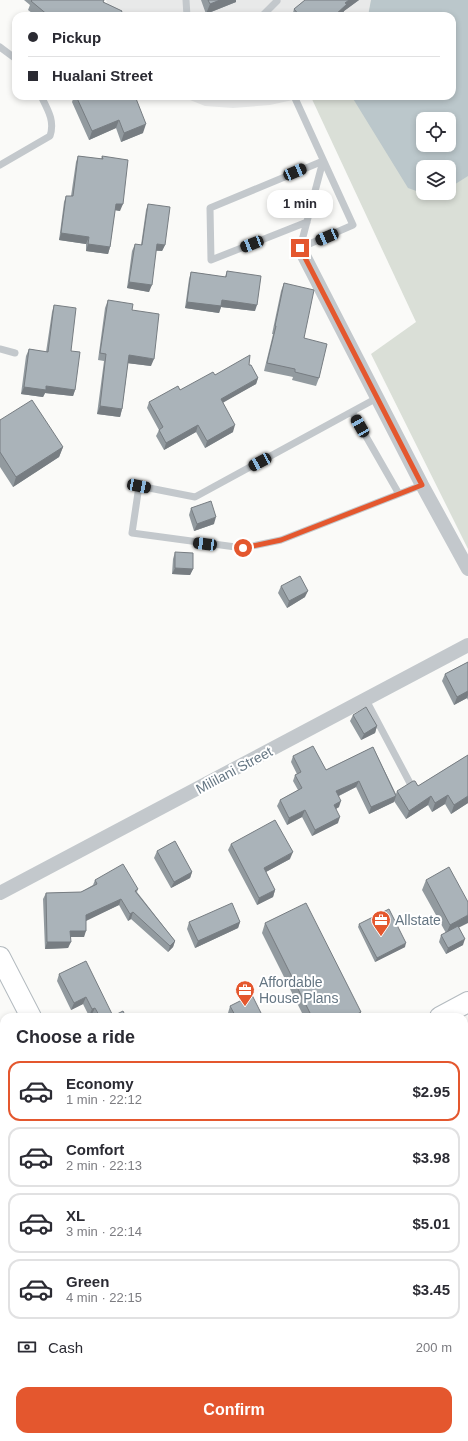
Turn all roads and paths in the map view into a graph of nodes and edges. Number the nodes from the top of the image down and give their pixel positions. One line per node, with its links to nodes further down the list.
1 (186, 0): 3 (lane)
2 (277, 1): 4 (lane)
3 (187, 12)
4 (266, 12)
5 (0, 47): 6 (lane)
6 (12, 56)
7 (43, 100): 10 (lane)
8 (296, 100): 9 (lane)
9 (324, 161): 11 (lane); 11 (lane); 12 (lane)
10 (0, 165)
11 (307, 222): 12 (lane)
12 (300, 248): 15 (street)
13 (0, 348): 14 (lane)
14 (15, 353)
15 (377, 398): 16 (lane); 17 (street)
16 (352, 412): 18 (lane); 18 (lane)
17 (422, 485): 18 (lane); 19 (street)
18 (399, 494)
19 (468, 569)
20 (468, 646): 21 (street, Mililani Street)
21 (366, 700): 22 (lane); 23 (street, Mililani Street)
22 (411, 785)
23 (0, 894)
24 (0, 957): 26 (street)
25 (468, 1002): 27 (street)
26 (29, 1013)
27 (447, 1013)

